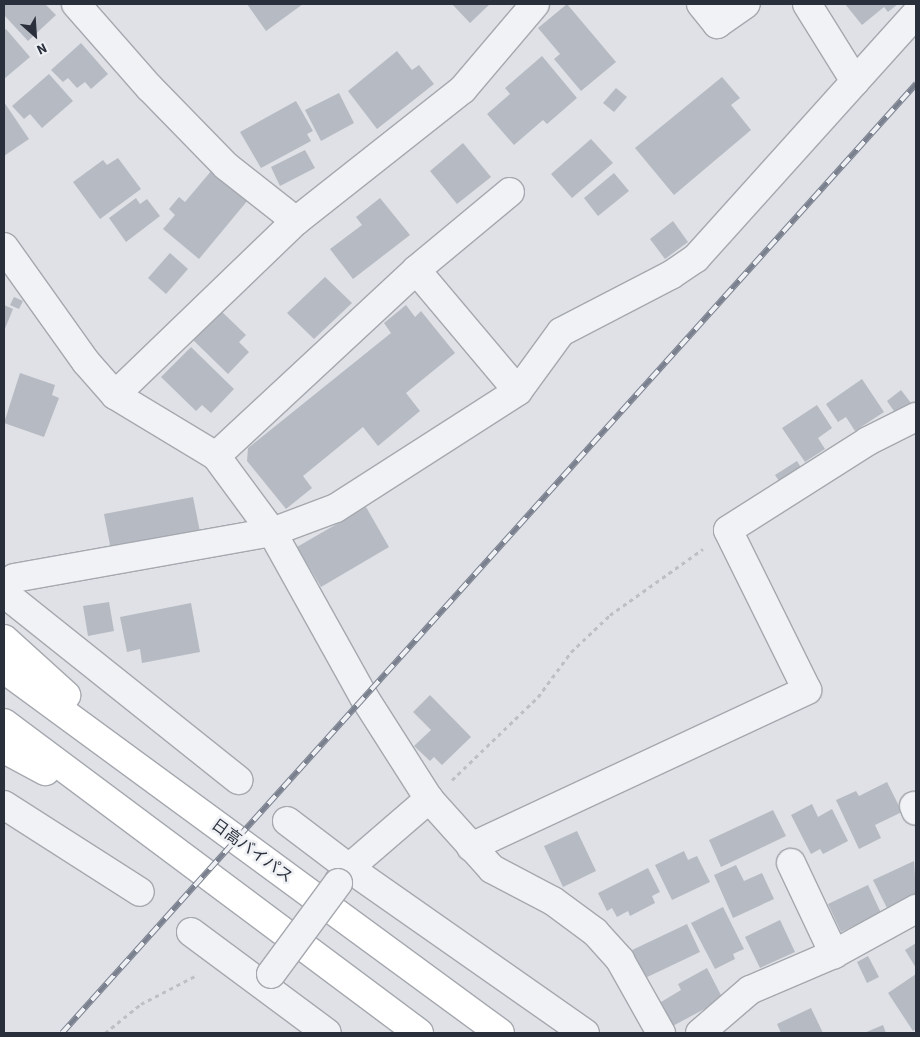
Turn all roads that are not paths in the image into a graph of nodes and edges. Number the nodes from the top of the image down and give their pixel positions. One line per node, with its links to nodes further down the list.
1 (76, 4): 9 (street)
2 (535, 4): 9 (street)
3 (701, 4): 4 (street)
4 (746, 4)
5 (807, 4): 7 (street)
6 (916, 14): 7 (street)
7 (855, 81): 12 (street)
8 (510, 192): 11 (street)
9 (296, 221): 13 (street)
10 (4, 248): 13 (street)
11 (416, 270): 12 (street); 15 (street)
12 (518, 391): 16 (street)
13 (115, 395): 15 (street)
14 (916, 417): 28 (street)
15 (216, 456): 16 (street)
16 (272, 532): 17 (street); 23 (street)
17 (9, 585): 22 (street)
18 (4, 639): 25 (highway)
19 (4, 669): 25 (highway, 日高バイパス)
20 (4, 723): 27 (highway)
21 (4, 749): 27 (highway)
22 (238, 780)
23 (429, 799): 28 (street); 30 (street)
24 (4, 805): 31 (street)
25 (190, 806): 38 (highway, 日高バイパス)
26 (287, 821): 30 (street)
27 (136, 822): 37 (highway)
28 (471, 847): 40 (street)
29 (791, 863): 34 (street)
30 (344, 875): 35 (street, bridge); 39 (street)
31 (140, 892)
32 (916, 909): 34 (street)
33 (191, 932): 35 (street)
34 (834, 954): 41 (street)
35 (266, 981): 36 (street)
36 (326, 1033)
37 (419, 1033)
38 (500, 1033)
39 (585, 1033)
40 (661, 1033)
41 (700, 1033)

